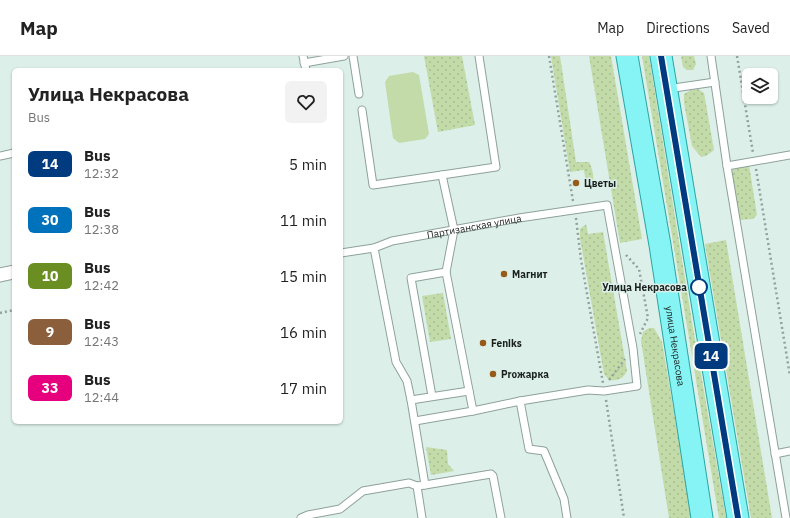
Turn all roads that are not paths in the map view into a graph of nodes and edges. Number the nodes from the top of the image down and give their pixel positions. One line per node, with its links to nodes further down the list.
1 (344, 56): 7 (lane)
2 (353, 56): 10 (lane)
3 (479, 56): 16 (lane)
4 (627, 56): 37 (main road, улица Некрасова)
5 (661, 56): 9 (main road)
6 (711, 56): 8 (lane)
7 (304, 63)
8 (715, 82): 9 (lane); 15 (lane)
9 (666, 89): 38 (main road)
10 (359, 94)
11 (362, 110): 16 (lane)
12 (12, 153): 14 (lane)
13 (790, 155): 15 (lane)
14 (0, 156)
15 (727, 166): 30 (lane)
16 (442, 175): 17 (lane)
17 (454, 230): 18 (lane, Партизанская улица); 21 (lane); 26 (lane, Партизанская улица)
18 (374, 248): 19 (lane, Партизанская улица); 25 (lane)
19 (343, 253)
20 (12, 272): 22 (street)
21 (446, 272): 23 (lane); 24 (lane)
22 (0, 275)
23 (469, 391): 24 (lane); 27 (lane)
24 (432, 396): 25 (lane)
25 (412, 400): 28 (lane)
26 (520, 401): 27 (lane); 36 (lane)
27 (473, 411): 28 (lane)
28 (415, 421): 31 (lane)
29 (790, 451): 30 (lane)
30 (775, 454): 39 (lane)
31 (425, 485): 32 (lane); 35 (lane)
32 (417, 486): 33 (lane); 34 (lane)
33 (301, 518)
34 (422, 518)
35 (501, 518)
36 (567, 518)
37 (702, 518)
38 (738, 518)
39 (786, 518)

